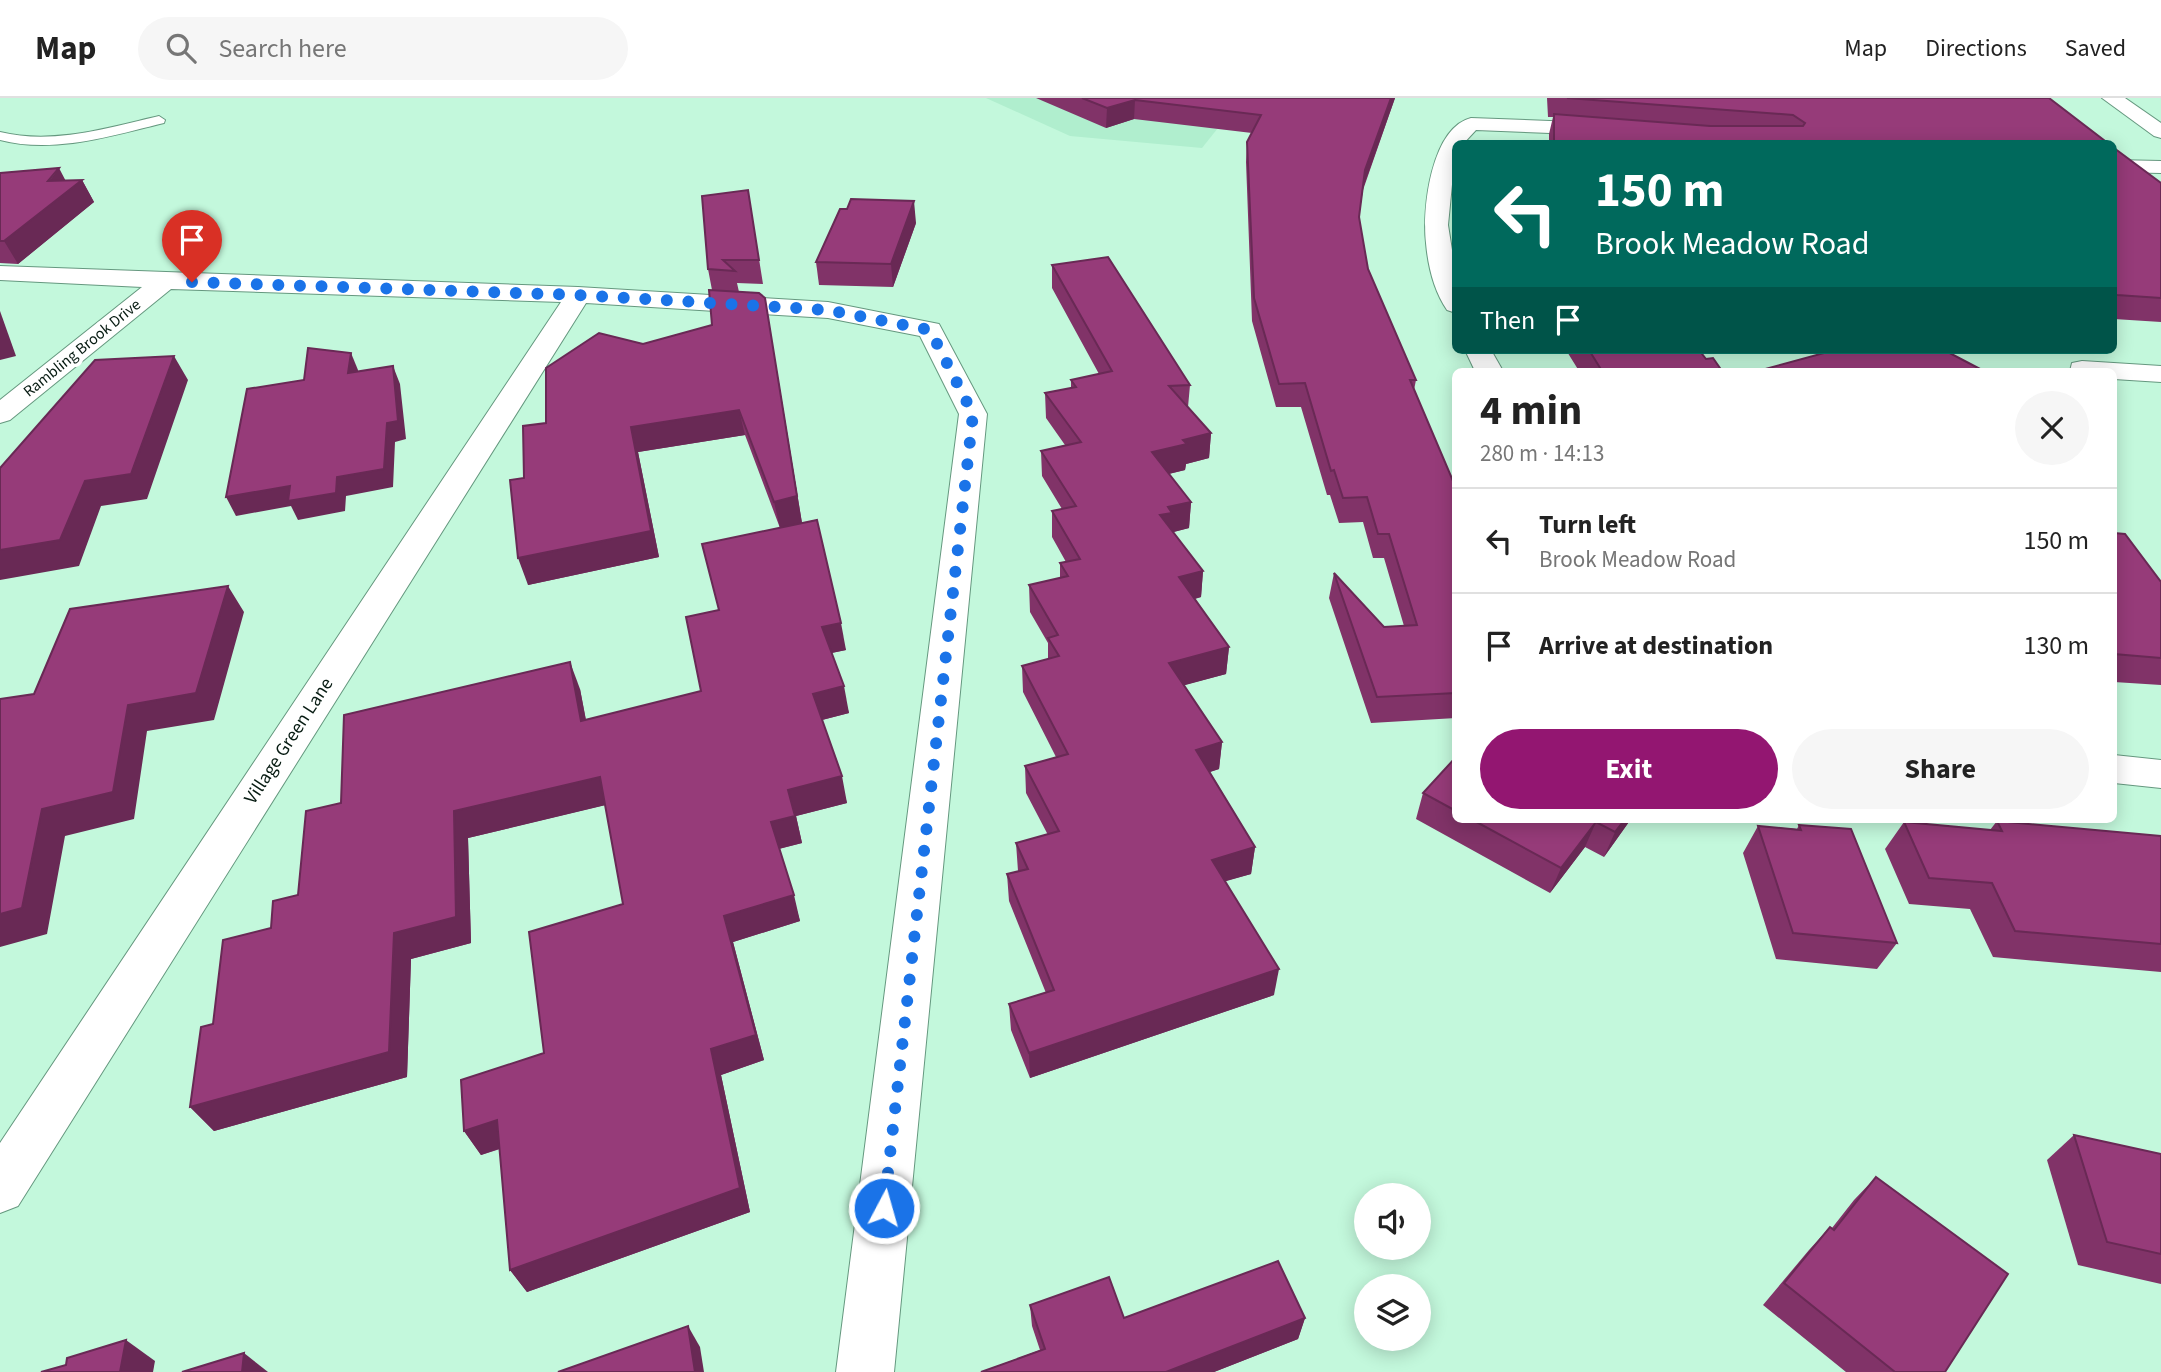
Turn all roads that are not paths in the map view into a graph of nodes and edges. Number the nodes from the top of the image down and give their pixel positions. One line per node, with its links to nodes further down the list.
1 (2112, 98): 4 (street)
2 (159, 120): 5 (lane)
3 (1627, 131): 6 (street)
4 (2161, 132)
5 (0, 136)
6 (1457, 140)
7 (1452, 146): 12 (street)
8 (2117, 166): 9 (street)
9 (2161, 167)
10 (0, 272): 11 (street)
11 (165, 281): 13 (street); 16 (street, Rambling Brook Drive)
12 (1452, 294)
13 (578, 295): 19 (street, Village Green Lane); 20 (street)
14 (2117, 371): 15 (street)
15 (2161, 374)
16 (0, 414)
17 (2117, 769): 18 (street)
18 (2161, 774)
19 (0, 1188)
20 (865, 1372)

